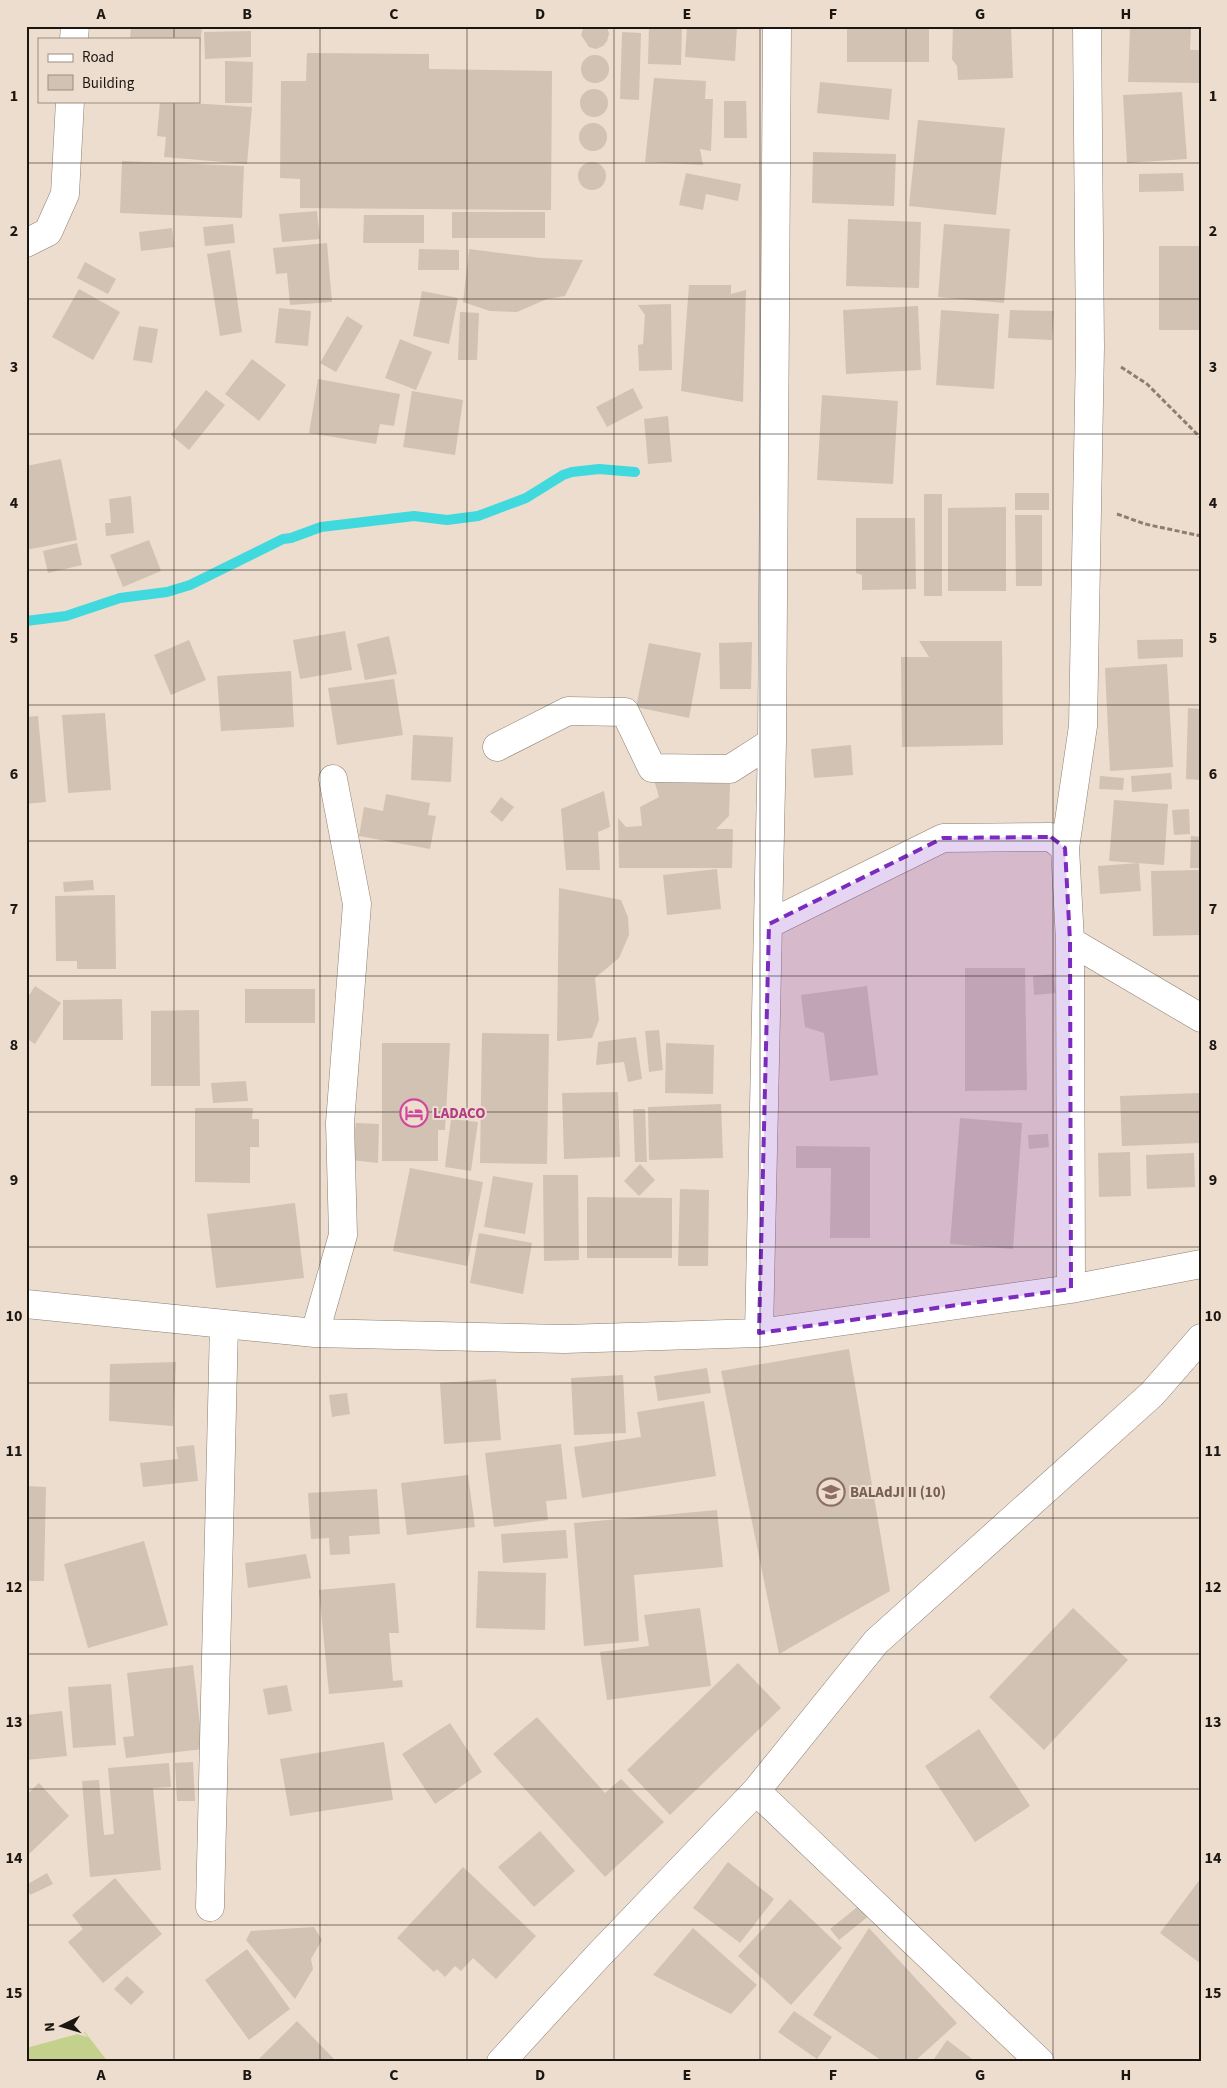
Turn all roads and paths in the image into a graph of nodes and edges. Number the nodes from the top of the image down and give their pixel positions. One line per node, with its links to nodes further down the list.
1 (777, 26): 9 (street)
2 (1087, 26): 5 (street)
3 (70, 102): 4 (street)
4 (26, 243)
5 (1090, 347): 6 (path); 7 (street)
6 (1201, 438)
7 (1089, 504): 8 (path); 12 (street)
8 (1201, 536)
9 (772, 742): 10 (street); 13 (street)
10 (497, 747)
11 (334, 779): 20 (street)
12 (1065, 848): 13 (street); 14 (street)
13 (769, 924): 21 (street)
14 (1070, 941): 15 (street); 17 (street)
15 (1201, 1018)
16 (1201, 1264): 17 (street)
17 (1071, 1289): 21 (street)
18 (26, 1304): 19 (street)
19 (224, 1325): 20 (street); 24 (street)
20 (315, 1333): 21 (street)
21 (759, 1333)
22 (1201, 1338): 23 (street)
23 (756, 1791): 25 (street); 26 (street)
24 (210, 1907)
25 (501, 2062)
26 (1040, 2062)

